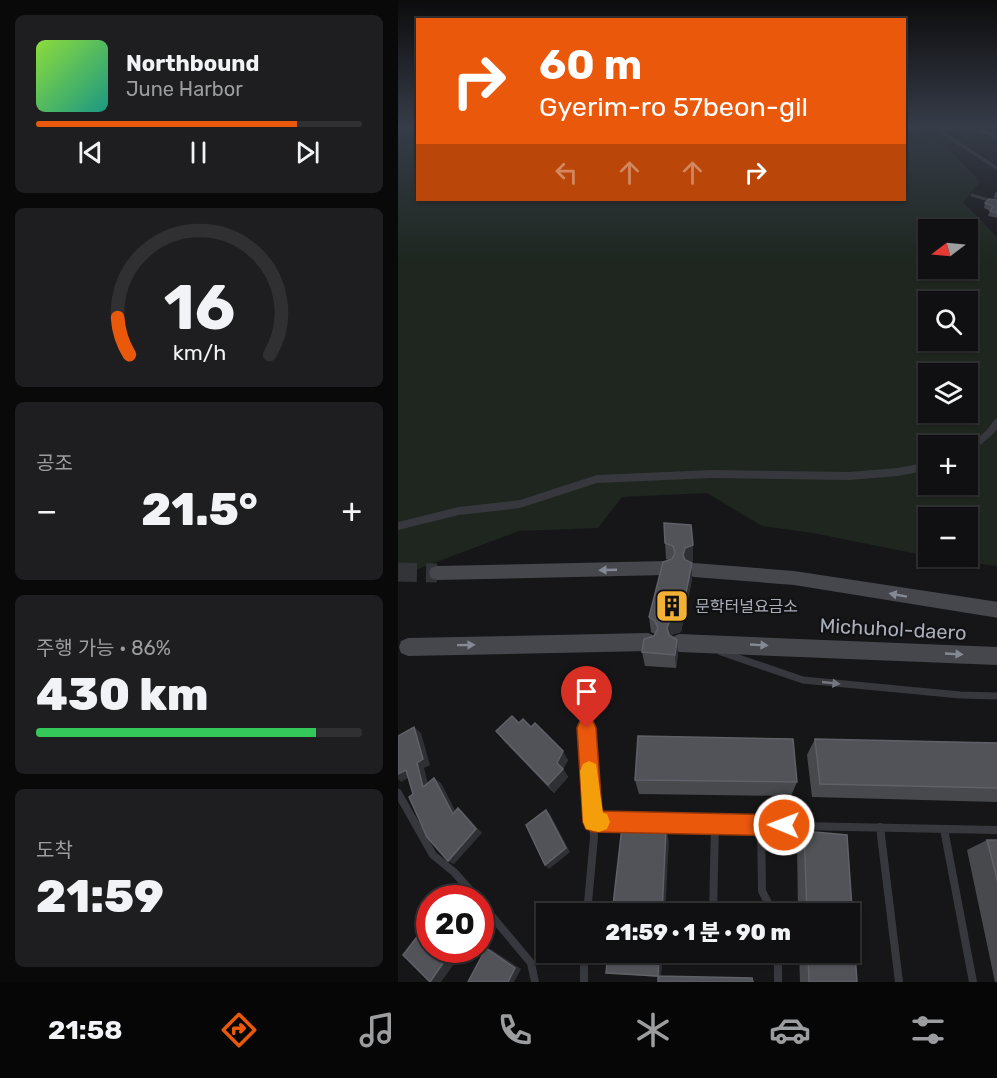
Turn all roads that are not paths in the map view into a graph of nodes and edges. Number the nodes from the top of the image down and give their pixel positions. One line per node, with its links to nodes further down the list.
1 (972, 195): 2 (lane)
2 (998, 203)
3 (998, 421): 4 (street)
4 (978, 442)
5 (918, 468): 6 (street)
6 (398, 526)
7 (666, 568): 9 (main road, one-way to 9)
8 (694, 570): 10 (main road, Michuhol-daero, one-way to 8)
9 (437, 573)
10 (998, 610)
11 (648, 642): 13 (main road, one-way to 11)
12 (687, 643): 14 (main road, Michuhol-daero, one-way to 14); 15 (lane, one-way to 15)
13 (408, 646)
14 (998, 656)
15 (998, 696)
16 (587, 728): 18 (lane)
17 (398, 793): 24 (lane)
18 (593, 822): 19 (lane); 25 (lane)
19 (715, 824): 20 (lane); 26 (lane)
20 (761, 825): 21 (lane); 27 (lane)
21 (880, 827): 22 (lane); 34 (lane)
22 (944, 829): 23 (lane); 35 (lane)
23 (998, 830)
24 (466, 885)
25 (588, 903)
26 (713, 903)
27 (768, 903)
28 (494, 919): 31 (lane)
29 (584, 963): 32 (lane)
30 (778, 963): 33 (lane)
31 (535, 982)
32 (584, 982)
33 (778, 982)
34 (899, 982)
35 (973, 982)

